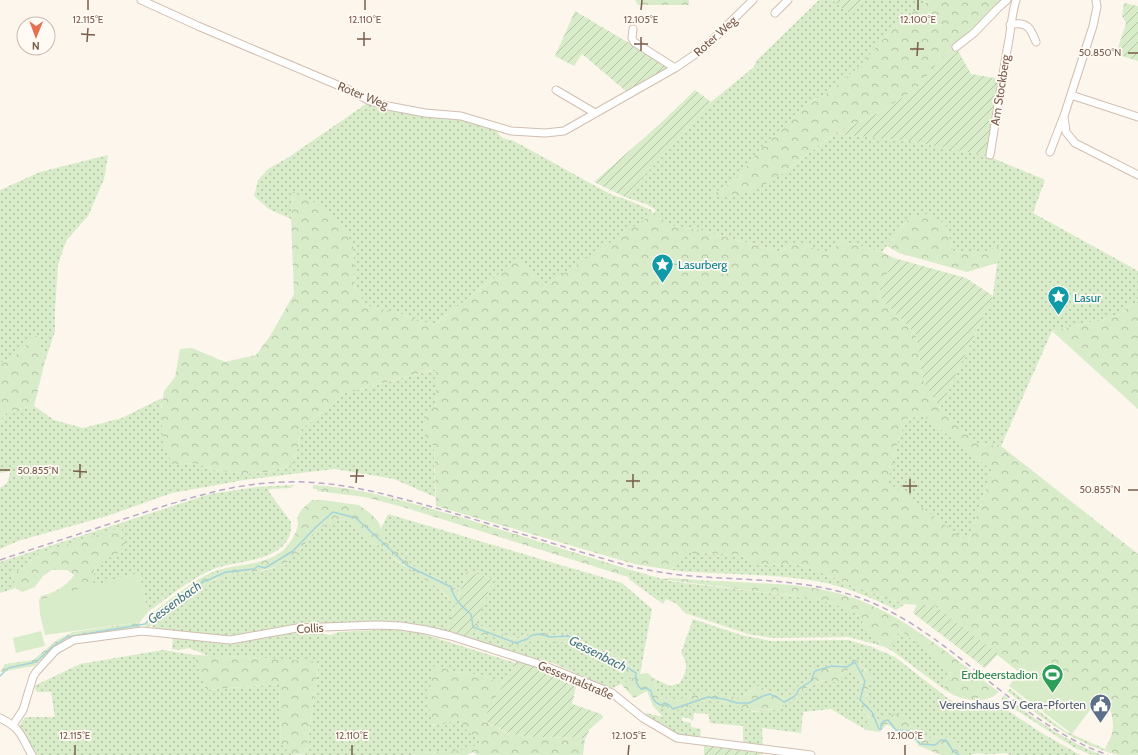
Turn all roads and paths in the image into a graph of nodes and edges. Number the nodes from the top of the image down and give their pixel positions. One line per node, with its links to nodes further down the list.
1 (141, 0): 15 (street, Roter Weg)
2 (753, 0): 12 (street, Roter Weg)
3 (788, 0): 7 (street)
4 (1007, 0): 11 (street)
5 (1016, 0): 8 (street, Am Stockberg)
6 (1096, 0): 14 (street)
7 (775, 13)
8 (1010, 25): 10 (street); 19 (street, Am Stockberg)
9 (633, 29): 12 (street)
10 (1036, 42)
11 (956, 47)
12 (675, 68): 15 (street, Roter Weg)
13 (556, 90): 15 (street)
14 (1071, 94): 16 (street); 17 (street)
15 (595, 113)
16 (1064, 116): 18 (street); 20 (street)
17 (1138, 118)
18 (1050, 152)
19 (990, 155)
20 (1138, 175)
21 (451, 636): 23 (street, Collis); 25 (street, Gessentalstraße)
22 (0, 718): 23 (street)
23 (13, 725): 24 (street)
24 (32, 755)
25 (811, 755)

